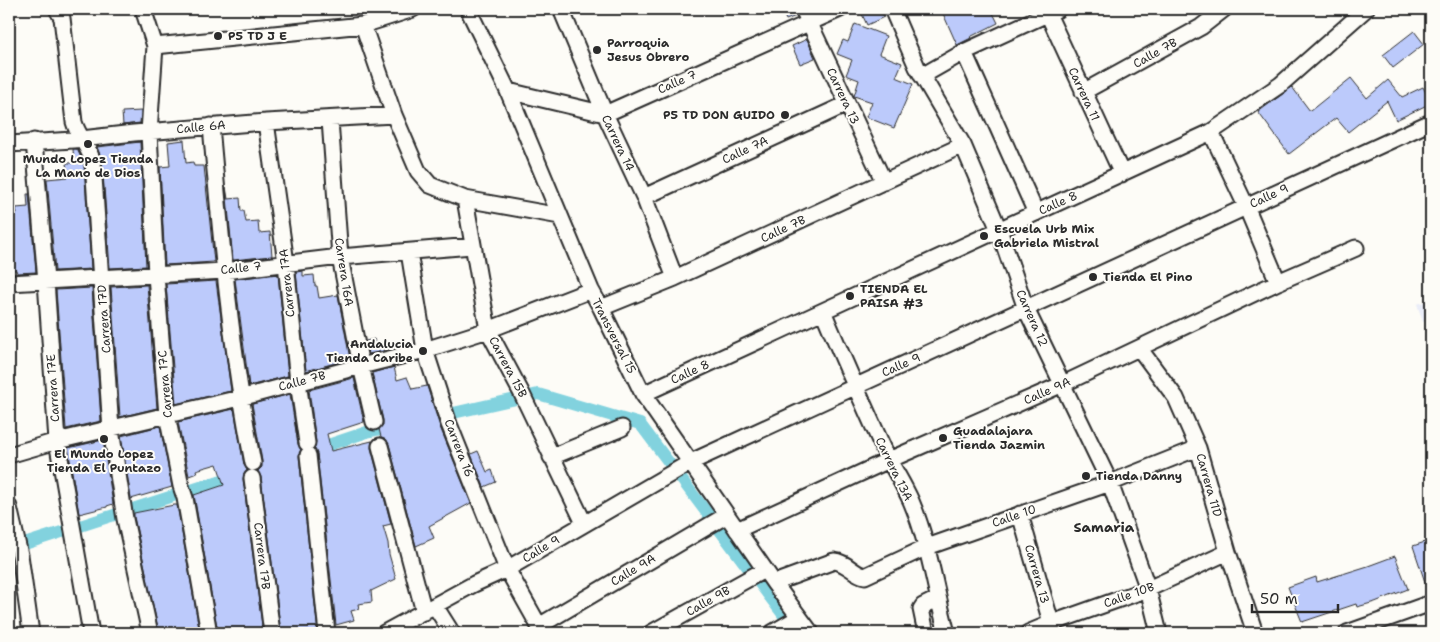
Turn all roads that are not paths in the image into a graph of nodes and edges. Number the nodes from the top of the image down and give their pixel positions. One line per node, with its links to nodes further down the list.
1 (57, 9): 27 (street, Carrera 17D)
2 (142, 9): 13 (street)
3 (413, 9): 12 (street)
4 (468, 9): 16 (street, Transversal 15)
5 (561, 9): 19 (street, Carrera 14)
6 (840, 9): 11 (street, Calle 7)
7 (892, 9): 15 (street, Carrera 12)
8 (1224, 9): 17 (street, Calle 7B)
9 (1360, 10): 26 (street, Calle 8)
10 (1053, 11): 14 (street); 17 (street, Carrera 11)
11 (806, 16): 18 (street, Carrera 13); 19 (street, Calle 7)
12 (362, 25): 13 (street); 20 (street)
13 (155, 46): 25 (street, Carrera 17C)
14 (964, 52): 15 (street); 36 (street)
15 (922, 76): 30 (street, Carrera 12)
16 (508, 91): 19 (street); 37 (street, Transversal 15)
17 (1083, 92): 31 (street, Carrera 11)
18 (847, 104): 32 (street, Carrera 13); 33 (street, Calle 7A)
19 (605, 114): 33 (street, Carrera 14)
20 (394, 115): 21 (street, Calle 6A); 34 (street)
21 (330, 120): 22 (street, Calle 6A); 42 (street, Carrera 16A)
22 (266, 122): 24 (street, Calle 6A); 43 (street, Carrera 17A)
23 (1431, 122): 35 (street, Calle 9)
24 (211, 126): 25 (street, Calle 6A); 44 (street, Carrera 17B)
25 (149, 132): 27 (street, Calle 6A); 45 (street, Carrera 17C)
26 (1211, 132): 31 (street, Calle 8); 35 (street)
27 (82, 139): 28 (street, Calle 6A); 46 (street, Carrera 17D)
28 (34, 141): 29 (street, Calle 6A); 48 (street, Carrera 17E)
29 (9, 144)
30 (963, 145): 32 (street, Calle 7B); 38 (street, Carrera 12)
31 (1122, 174): 36 (street, Calle 8)
32 (884, 182): 47 (street, Calle 7B)
33 (644, 197): 47 (street, Carrera 14)
34 (465, 199): 37 (street); 39 (street, Carrera 15B)
35 (1246, 206): 49 (street); 53 (street, Calle 9)
36 (1036, 213): 38 (street, Calle 8)
37 (560, 216): 51 (street, Transversal 15)
38 (999, 230): 53 (street, Carrera 12); 54 (street, Calle 8)
39 (472, 246): 41 (street, Calle 7); 55 (street, Carrera 15B)
40 (1356, 248): 49 (street, Calle 9A)
41 (408, 252): 42 (street, Calle 7); 57 (street, Carrera 16)
42 (340, 257): 43 (street, Calle 7); 58 (street, Carrera 16A)
43 (286, 263): 44 (street, Calle 7); 59 (street, Carrera 17A)
44 (224, 271): 45 (street, Calle 7); 63 (street, Carrera 17B)
45 (156, 275): 46 (street, Calle 7); 64 (street, Carrera 17C)
46 (101, 278): 48 (street, Calle 7); 67 (street, Carrera 17D)
47 (675, 278): 52 (street, Calle 7B)
48 (46, 280): 50 (street, Calle 7); 68 (street, Carrera 17E)
49 (1278, 282): 56 (street, Calle 9A)
50 (9, 283)
51 (590, 290): 52 (street, Transversal 15); 55 (street, Calle 7B)
52 (601, 308): 62 (street, Transversal 15)
53 (1026, 309): 60 (street, Carrera 12); 61 (street, Calle 9)
54 (823, 311): 61 (street, Carrera 13A); 62 (street, Calle 8)
55 (488, 330): 57 (street, Calle 7B); 72 (street, Carrera 15B)
56 (1139, 348): 60 (street, Calle 9A); 70 (street, Carrera 11D)
57 (425, 350): 58 (street, Calle 7B); 83 (street, Carrera 16)
58 (360, 366): 59 (street, Calle 7B); 65 (street, Carrera 16A)
59 (298, 382): 63 (street, Calle 7B); 99 (street, Carrera 17A)
60 (1063, 384): 73 (street, Calle 9A); 75 (street, Carrera 12)
61 (854, 386): 73 (street, Carrera 13A); 74 (street, Calle 9)
62 (643, 394): 74 (street, Transversal 15)
63 (240, 398): 64 (street, Calle 7B); 98 (street, Carrera 17B)
64 (167, 415): 67 (street, Calle 7B); 97 (street, Carrera 17C)
65 (374, 422)
66 (622, 428): 72 (street)
67 (111, 430): 68 (street, Calle 7B); 96 (street, Carrera 17D)
68 (57, 441): 71 (street, Calle 7B); 95 (street, Carrera 17E)
69 (380, 446): 89 (street)
70 (1198, 448): 75 (street, Calle 10); 82 (street, Carrera 11D)
71 (9, 455)
72 (552, 457): 79 (street, Carrera 15B)
73 (889, 460): 80 (street, Calle 9A); 81 (street, Carrera 13A)
74 (687, 464): 78 (street, Transversal 15); 79 (street, Calle 9)
75 (1110, 483): 77 (street, Calle 10); 86 (street, Carrera 12)
76 (9, 507): 94 (street)
77 (1020, 514): 81 (street, Calle 10); 91 (street, Carrera 13)
78 (717, 521): 80 (street, Transversal 15); 93 (street, Calle 9A)
79 (584, 523): 83 (street, Calle 9)
80 (737, 530): 84 (street, Transversal 15)
81 (927, 547): 85 (street, Calle 10); 87 (street, Carrera 13A)
82 (1228, 552): 86 (street, Calle 10B); 109 (street, Carrera 11D)
83 (508, 569): 89 (street, Calle 9); 93 (street, Carrera 16)
84 (758, 573): 85 (street, Transversal 15); 102 (street, Calle 9B)
85 (774, 583): 90 (street, Transversal 15)
86 (1148, 589): 91 (street, Calle 10B); 108 (street, Carrera 12)
87 (938, 599): 105 (street); 106 (street, Carrera 13A)
88 (1431, 602): 92 (street)
89 (429, 609): 100 (street, Calle 9); 101 (street)
90 (793, 621): 103 (street); 104 (street, Transversal 15)
91 (1053, 628): 107 (street, Calle 10B)
92 (1372, 629): 110 (street)
93 (541, 630)
94 (31, 633)
95 (90, 633)
96 (150, 633)
97 (209, 633)
98 (272, 633)
99 (327, 633)
100 (384, 633)
101 (452, 633)
102 (651, 633)
103 (772, 633)
104 (811, 633)
105 (926, 633)
106 (947, 633)
107 (1028, 633)
108 (1159, 633)
109 (1255, 633)
110 (1347, 633)

